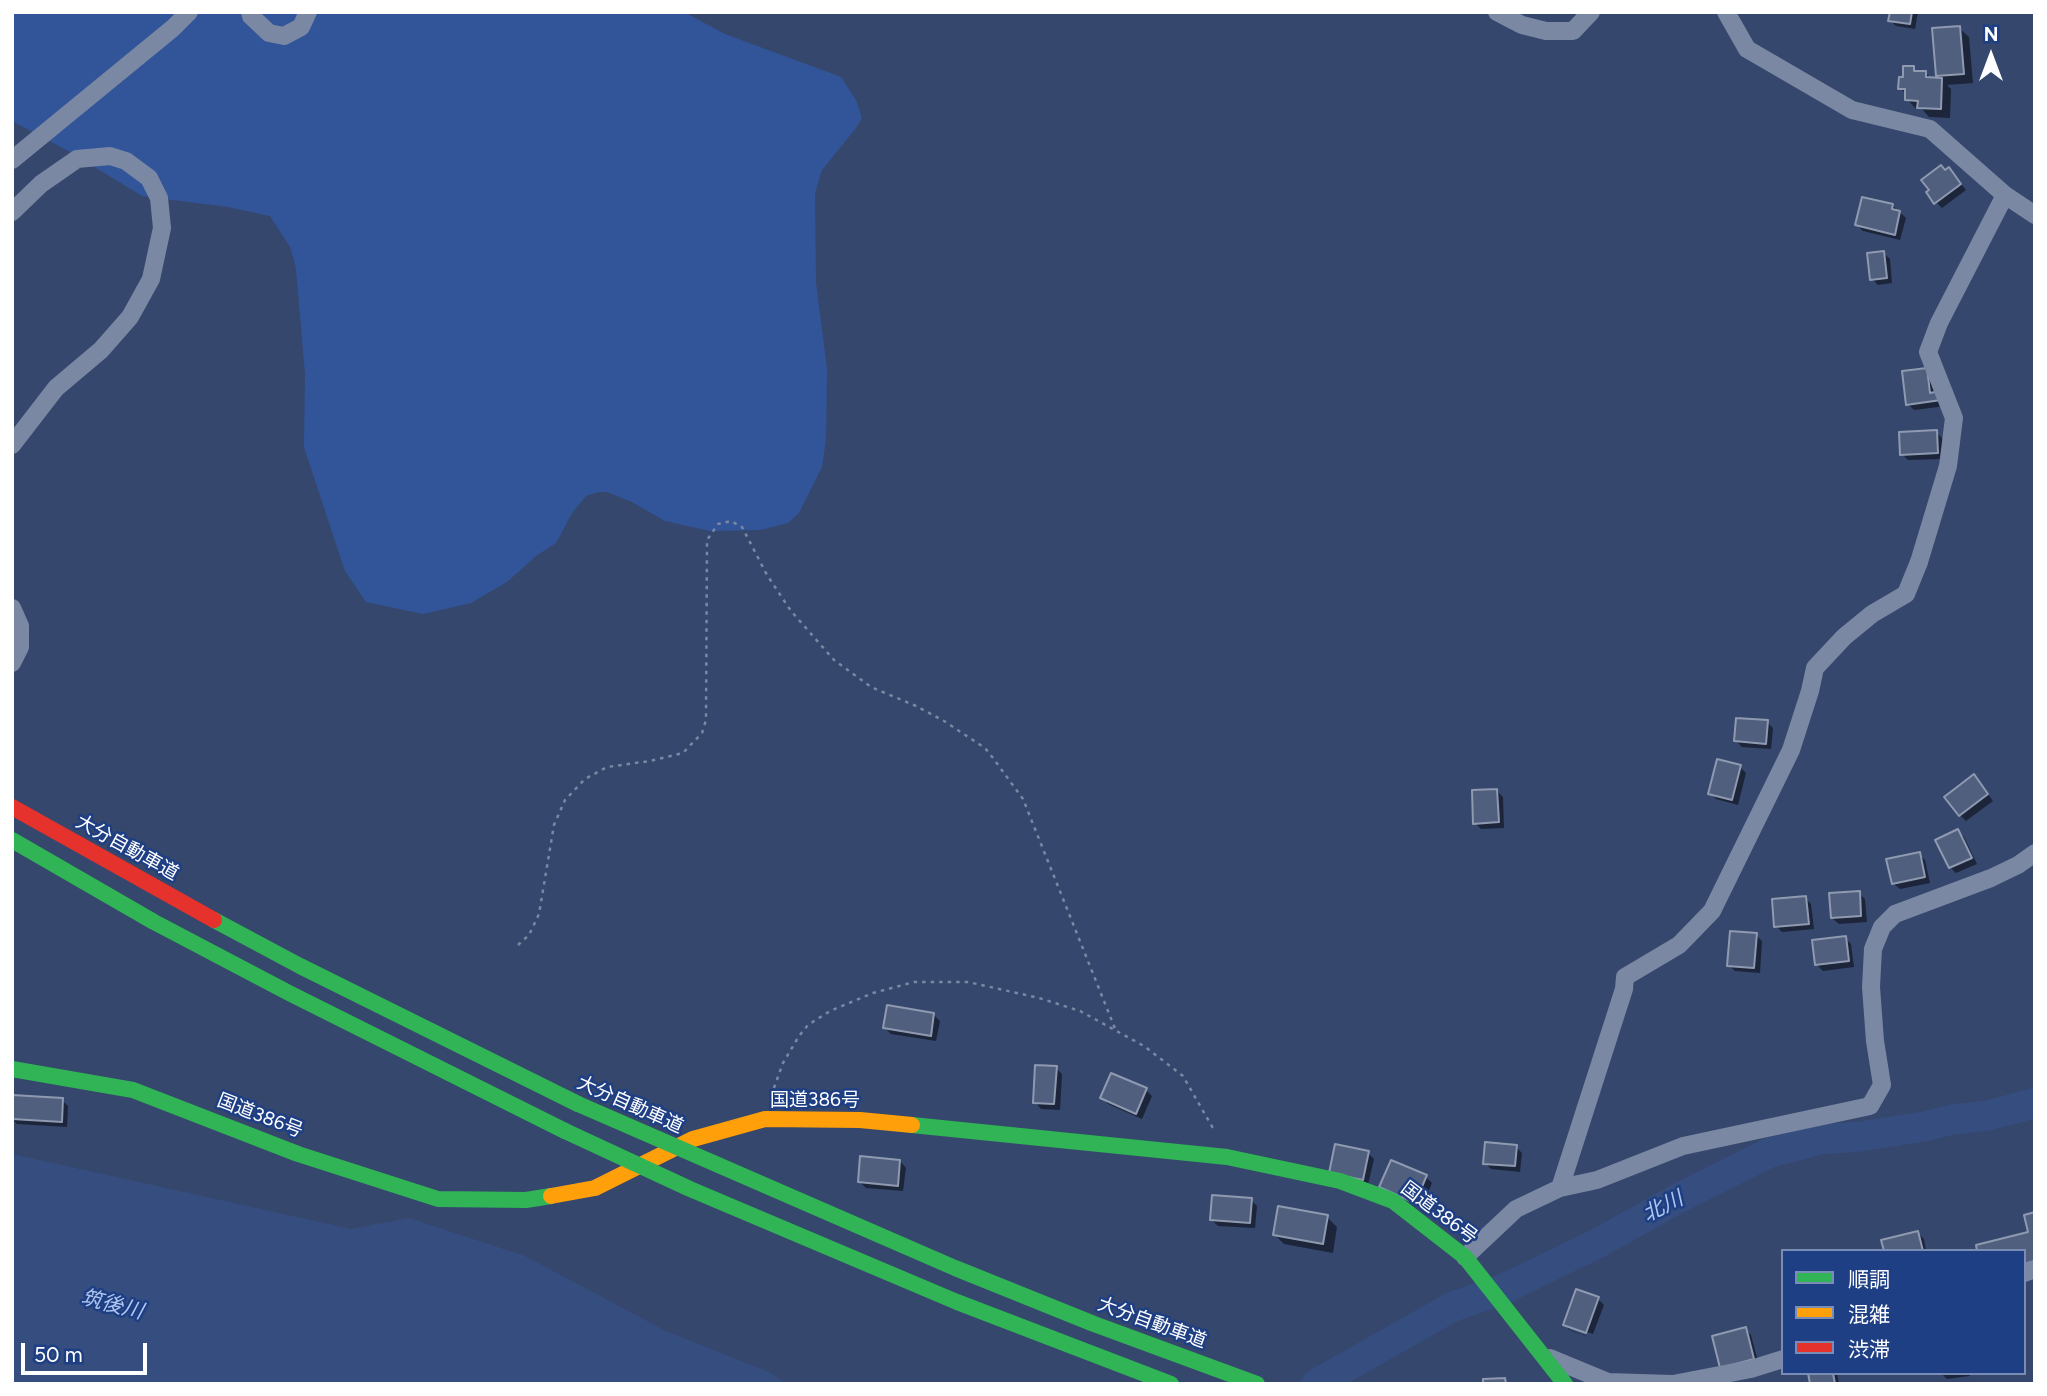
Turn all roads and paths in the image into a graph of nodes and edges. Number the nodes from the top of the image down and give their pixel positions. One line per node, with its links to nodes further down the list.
1 (189, 12): 7 (street)
2 (250, 12): 3 (street)
3 (308, 12)
4 (1497, 12): 5 (street)
5 (1591, 12)
6 (1726, 12): 8 (street)
7 (12, 160)
8 (2005, 195): 10 (street); 22 (street)
9 (12, 212): 11 (street)
10 (2035, 215)
11 (12, 445)
12 (12, 608): 13 (street)
13 (12, 663)
14 (12, 807): 27 (highway, 大分自動車道, bridge)
15 (12, 840): 26 (highway, bridge)
16 (2035, 853): 22 (street)
17 (518, 945): 18 (path)
18 (1116, 1031): 20 (path); 21 (path)
19 (12, 1069): 20 (highway, 国道386号)
20 (765, 1119): 21 (highway, 国道386号)
21 (1227, 1157): 23 (highway, 国道386号)
22 (1560, 1188): 23 (street)
23 (1469, 1263): 24 (highway, 国道386号)
24 (1544, 1356): 28 (highway, 国道386号); 29 (street)
25 (1781, 1360): 29 (street)
26 (1171, 1384)
27 (1257, 1384)
28 (1565, 1384)
29 (1672, 1384)

